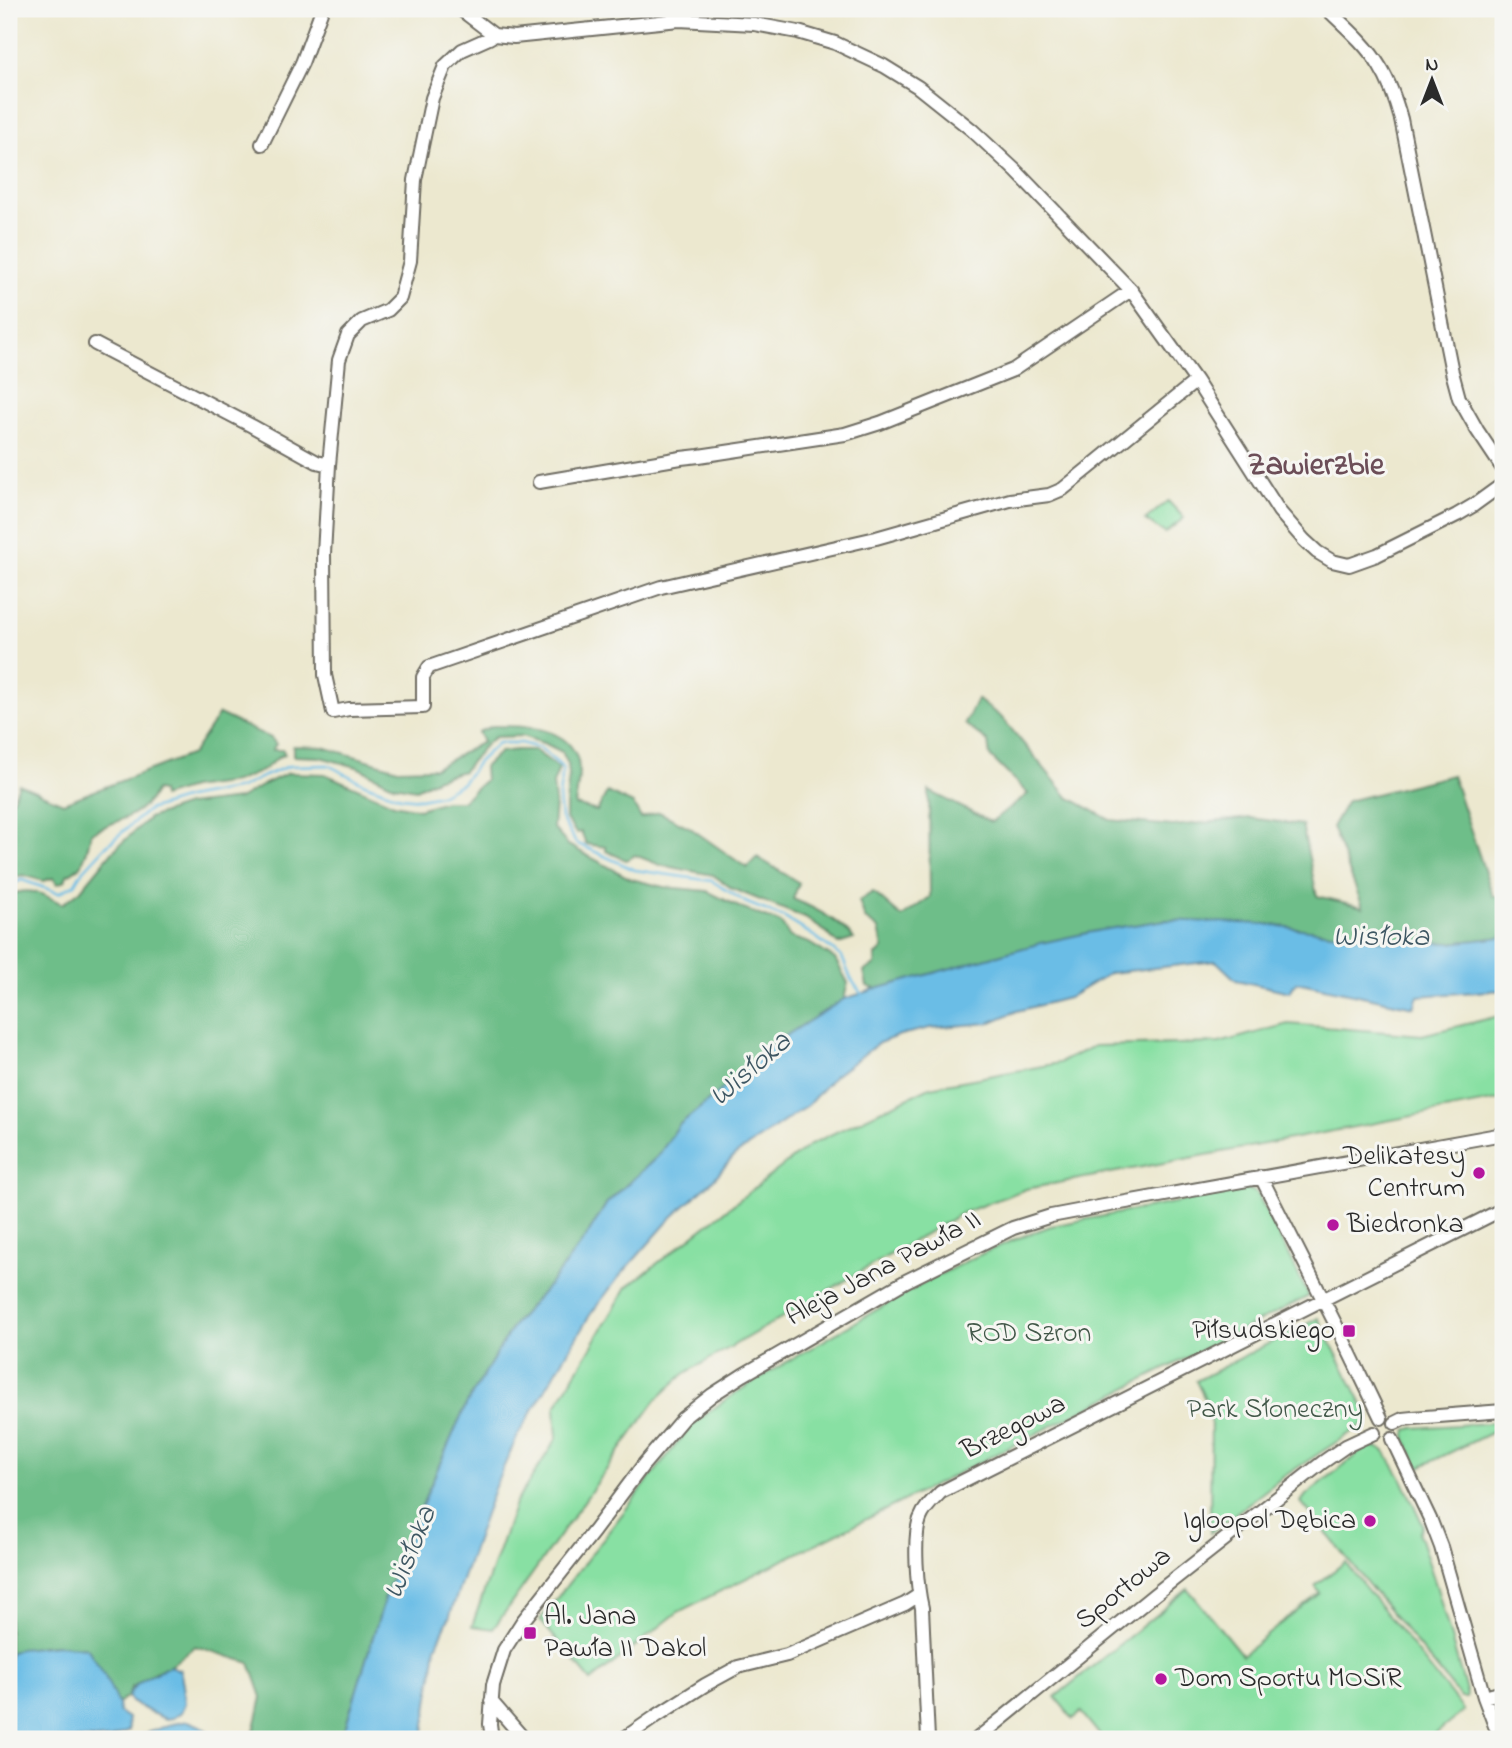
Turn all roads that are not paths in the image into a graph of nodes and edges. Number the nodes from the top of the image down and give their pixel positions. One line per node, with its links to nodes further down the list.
1 (323, 9): 5 (street)
2 (460, 9): 4 (street)
3 (1327, 9): 10 (street)
4 (495, 34): 6 (street); 9 (street)
5 (262, 144)
6 (1131, 290): 8 (street); 11 (street)
7 (95, 344): 9 (street)
8 (1196, 381): 9 (street); 12 (street)
9 (329, 465)
10 (1503, 469)
11 (539, 482)
12 (1503, 484)
13 (1503, 1135): 14 (street, Aleja Jana Pawła II)
14 (1261, 1177): 16 (street); 25 (street, Aleja Jana Pawła II)
15 (1503, 1209): 16 (street, Brzegowa)
16 (1324, 1300): 18 (street); 22 (street, Brzegowa)
17 (1503, 1411): 19 (street)
18 (1381, 1418): 19 (street); 20 (street)
19 (1395, 1423): 21 (street)
20 (1374, 1433): 21 (street); 31 (street, Sportowa)
21 (1392, 1438): 24 (street)
22 (919, 1595): 29 (street); 30 (street)
23 (1503, 1692): 24 (street)
24 (1484, 1697): 26 (street)
25 (491, 1701): 27 (street, Aleja Jana Pawła II); 28 (street)
26 (1503, 1738)
27 (492, 1739)
28 (524, 1739)
29 (623, 1739)
30 (928, 1739)
31 (976, 1739)

